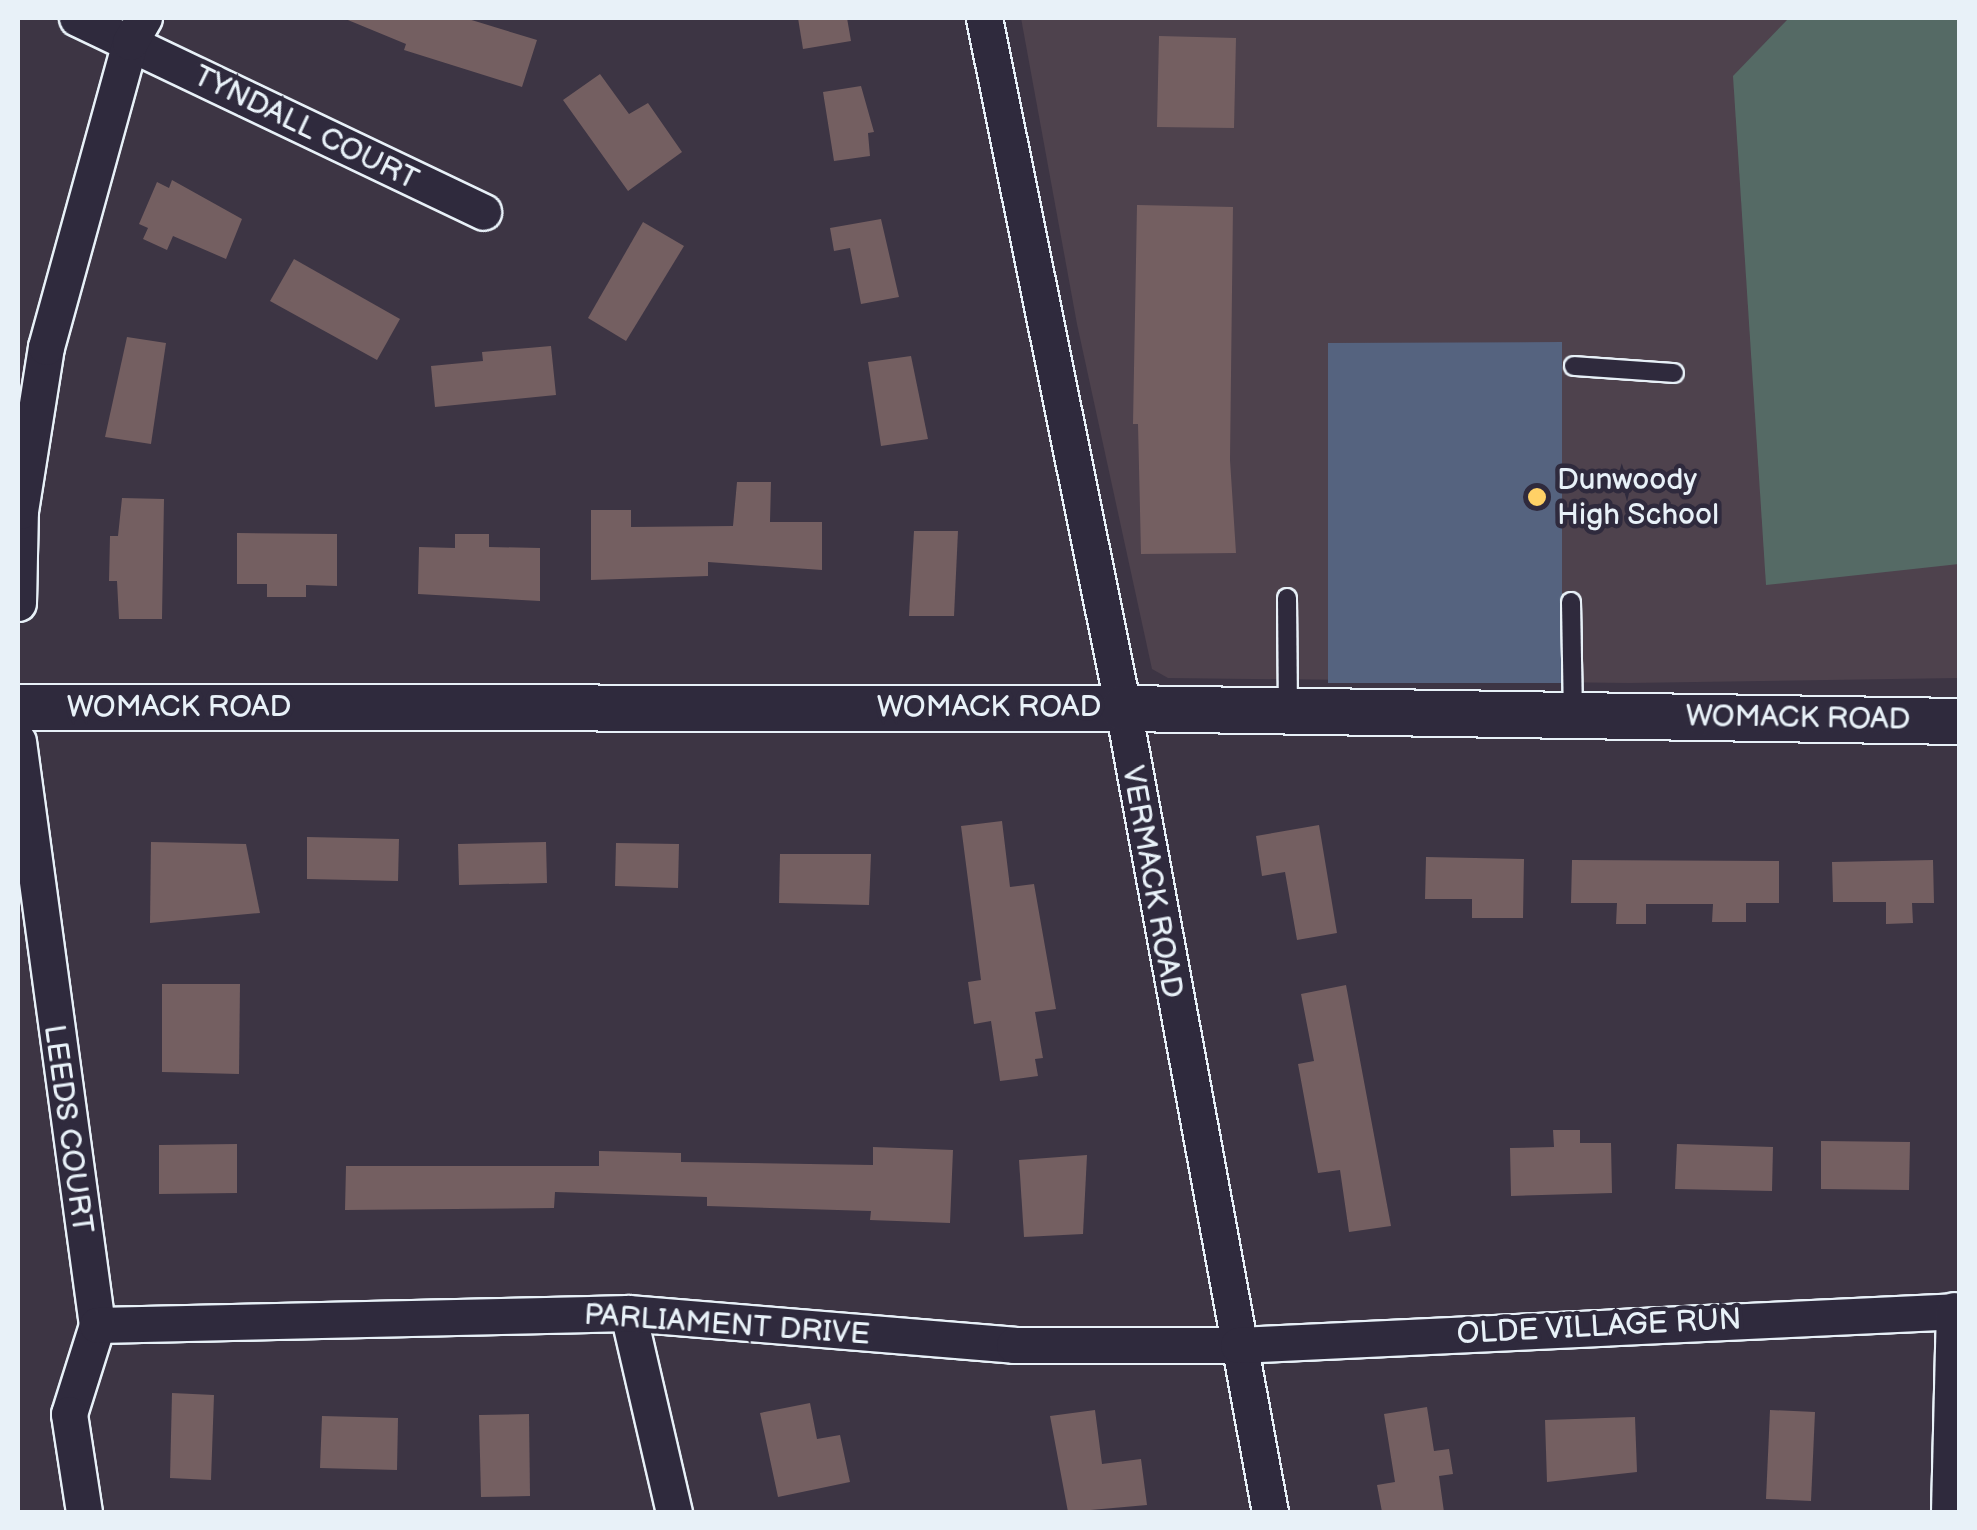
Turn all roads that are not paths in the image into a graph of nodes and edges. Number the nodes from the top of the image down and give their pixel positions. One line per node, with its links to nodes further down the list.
1 (78, 18): 3 (street, TYNDALL COURT)
2 (984, 18): 11 (street, VERMACK ROAD)
3 (137, 30): 4 (street, TYNDALL COURT); 8 (street)
4 (483, 212)
5 (1574, 366): 6 (lane)
6 (1674, 373)
7 (1288, 598): 12 (lane)
8 (18, 602)
9 (1571, 602): 13 (lane)
10 (18, 706): 11 (street, WOMACK ROAD)
11 (1123, 708): 12 (street, WOMACK ROAD); 19 (street, VERMACK ROAD)
12 (1288, 710): 13 (street, WOMACK ROAD)
13 (1573, 714): 14 (street, WOMACK ROAD)
14 (1960, 721)
15 (18, 740): 18 (street, LEEDS COURT)
16 (1957, 1310): 19 (street, OLDE VILLAGE RUN); 23 (street)
17 (628, 1313): 18 (street, PARLIAMENT DRIVE); 19 (street, PARLIAMENT DRIVE); 21 (street)
18 (97, 1325): 20 (street, LEEDS COURT)
19 (1238, 1345): 22 (street, VERMACK ROAD)
20 (84, 1512)
21 (674, 1512)
22 (1270, 1512)
23 (1949, 1512)

